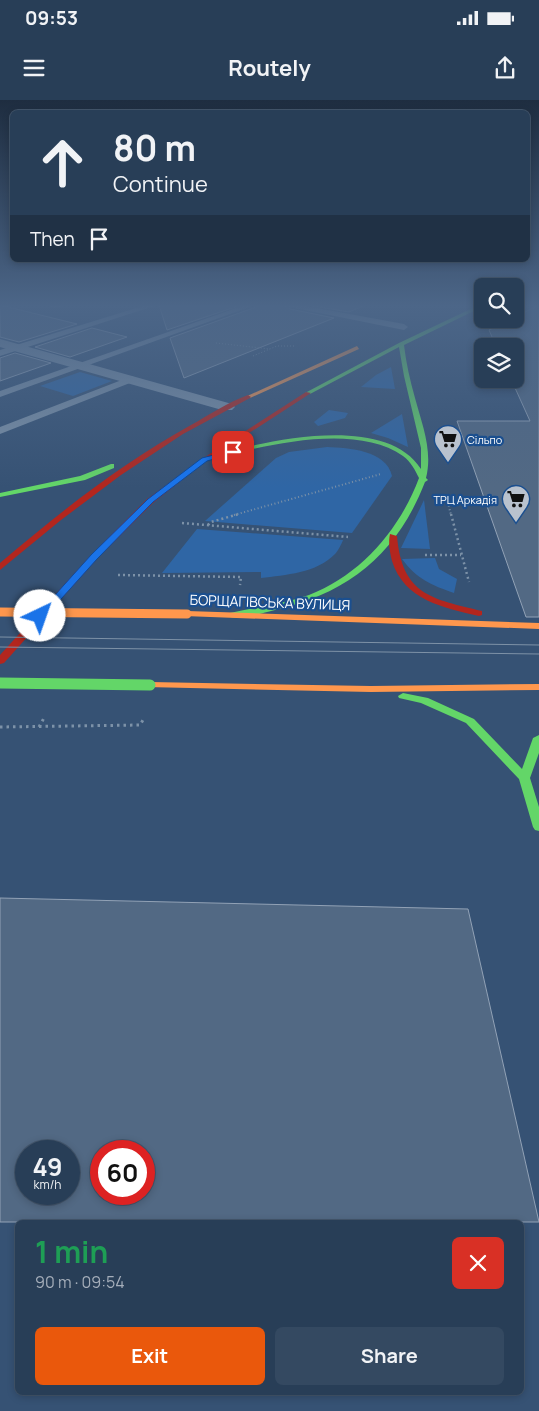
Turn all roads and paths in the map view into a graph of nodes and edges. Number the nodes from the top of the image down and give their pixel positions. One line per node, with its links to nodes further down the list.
1 (78, 366): 7 (lane)
2 (85, 366): 6 (street)
3 (317, 366): 8 (main road)
4 (359, 366): 11 (main road)
5 (403, 366): 13 (main road)
6 (132, 380): 8 (street); 9 (lane)
7 (0, 394)
8 (227, 407): 10 (main road)
9 (0, 431)
10 (162, 443): 14 (main road); 21 (main road)
11 (204, 460): 13 (main road); 27 (main road)
12 (381, 474): 16 (path)
13 (424, 480): 17 (main road)
14 (0, 495)
15 (182, 523): 16 (path)
16 (208, 525): 18 (path)
17 (393, 536): 25 (main road); 26 (main road)
18 (348, 537)
19 (425, 555): 20 (path)
20 (461, 555)
21 (0, 567)
22 (118, 575): 23 (path)
23 (240, 585)
24 (0, 612): 25 (main road, БОРЩАГІВСЬКА ВУЛИЦЯ, bridge)
25 (234, 615): 26 (main road, БОРЩАГІВСЬКА ВУЛИЦЯ)
26 (539, 625)
27 (0, 661)
28 (0, 682): 30 (main road, bridge)
29 (539, 687): 30 (main road)
30 (371, 689): 34 (main road)
31 (140, 725): 32 (path)
32 (0, 727)
33 (539, 738): 34 (main road)
34 (524, 778): 35 (main road)
35 (539, 827)

